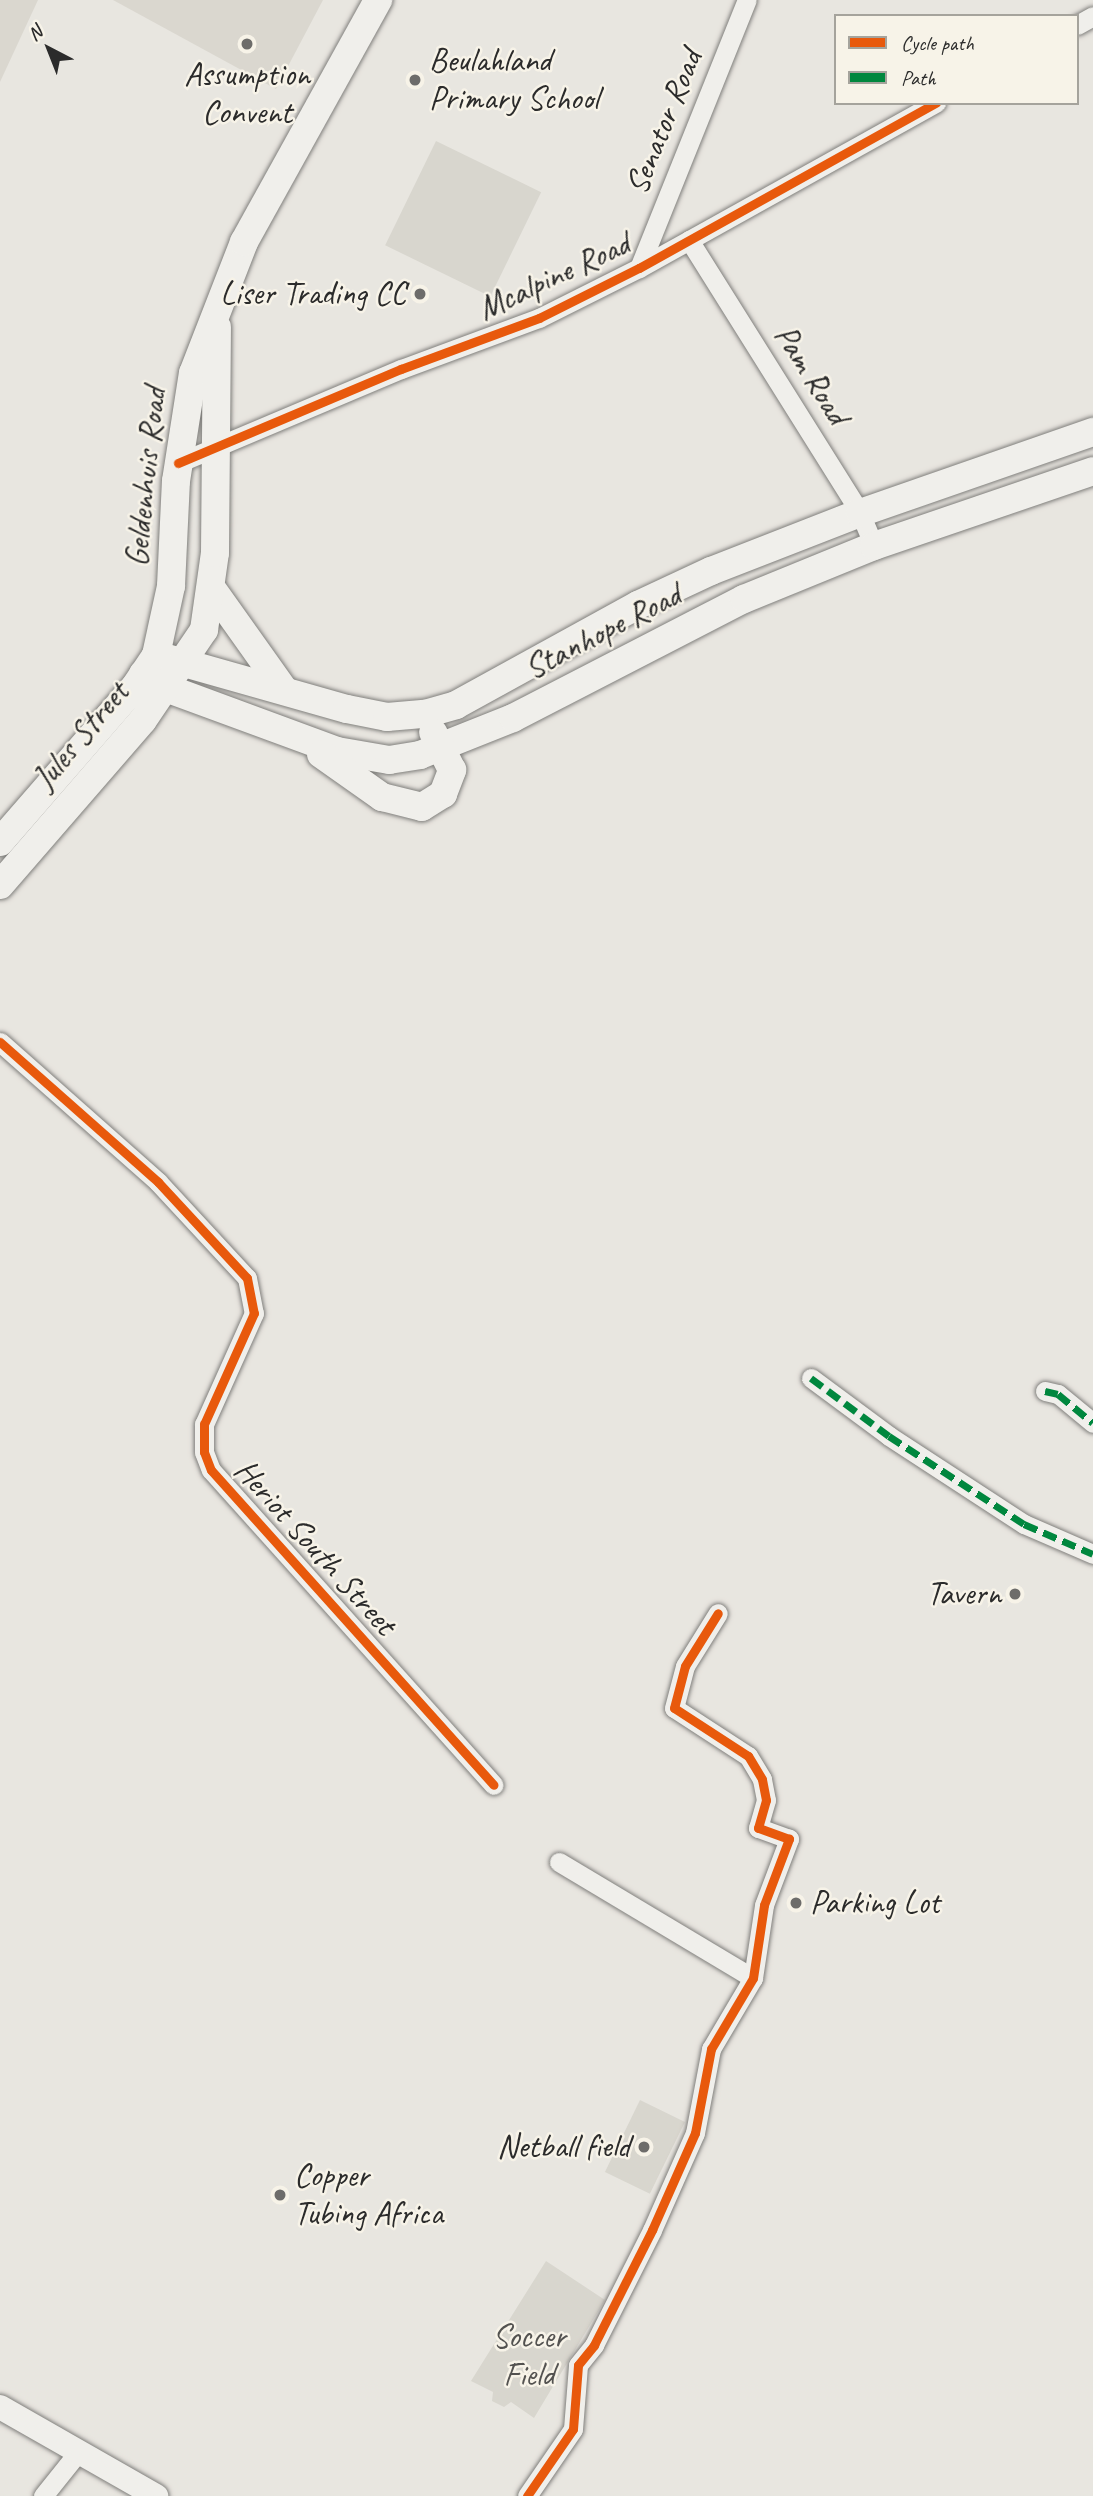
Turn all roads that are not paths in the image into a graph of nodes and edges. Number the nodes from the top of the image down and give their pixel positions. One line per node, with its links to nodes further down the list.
1 (378, 0): 6 (main road, Geldenhuis Road)
2 (747, 0): 5 (street, Senator Road)
3 (932, 105): 4 (street, Mcalpine Road)
4 (690, 240): 5 (street, Mcalpine Road); 11 (street, Pam Road)
5 (639, 268): 8 (street, Mcalpine Road)
6 (217, 310): 8 (main road, Geldenhuis Road); 9 (main road, Geldenhuis Road)
7 (1093, 432): 11 (main road, Stanhope Road)
8 (218, 449): 9 (street, Mcalpine Road); 14 (main road, Geldenhuis Road)
9 (178, 463): 17 (main road, Geldenhuis Road)
10 (1093, 471): 12 (main road, Stanhope Road)
11 (860, 513): 12 (street, Pam Road); 13 (main road, Stanhope Road)
12 (874, 546): 15 (main road, Stanhope Road)
13 (711, 571): 15 (main road); 19 (main road, Stanhope Road)
14 (213, 590): 16 (main road, Geldenhuis Road); 18 (main road)
15 (722, 610): 21 (main road, Stanhope Road)
16 (186, 661): 17 (main road, Stanhope Road); 18 (main road, Stanhope Road)
17 (155, 672): 20 (main road, Stanhope Road); 22 (main road, Jules Street); 23 (main road, Jules Street)
18 (284, 690): 19 (main road, Stanhope Road)
19 (420, 715): 21 (main road)
20 (296, 736): 21 (main road, Stanhope Road); 21 (main road)
21 (444, 747)
22 (0, 842)
23 (0, 886)
24 (0, 1042): 30 (street, Heriot South Street)
25 (811, 1378): 28 (street)
26 (1045, 1391): 27 (street)
27 (1093, 1423)
28 (1093, 1554)
29 (718, 1613): 32 (street)
30 (494, 1785)
31 (559, 1862): 32 (street)
32 (753, 1978): 37 (street)
33 (0, 2407): 34 (street)
34 (79, 2451): 35 (street); 36 (street)
35 (43, 2496)
36 (156, 2496)
37 (527, 2496)

